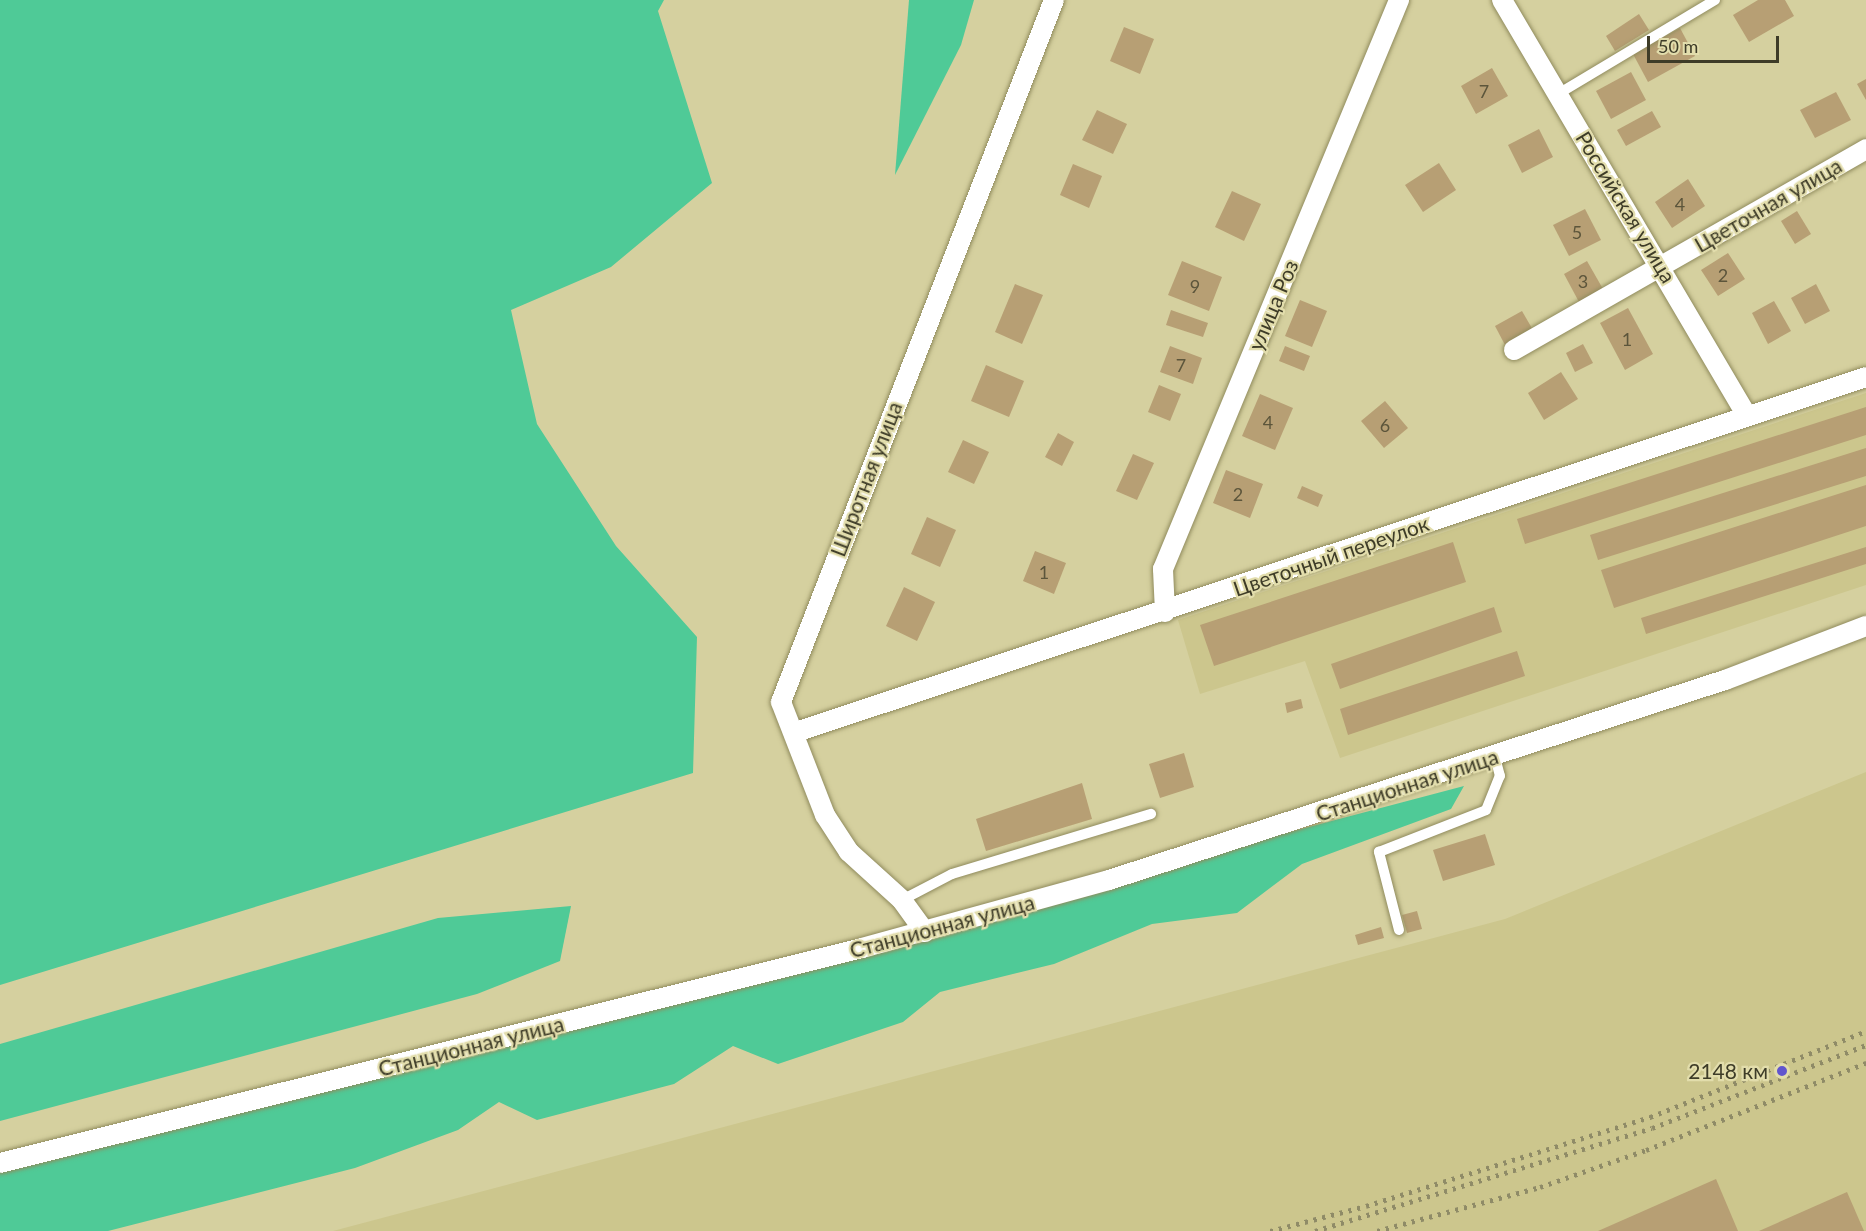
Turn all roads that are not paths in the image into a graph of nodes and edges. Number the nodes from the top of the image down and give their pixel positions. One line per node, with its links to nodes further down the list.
1 (1054, 0): 13 (street, Широтная улица)
2 (1399, 0): 11 (street, улица Роз)
3 (1502, 0): 5 (street, Российская улица)
4 (1714, 0): 5 (lane)
5 (1558, 94): 7 (street, Российская улица)
6 (1866, 149): 7 (street, Цветочная улица)
7 (1661, 266): 8 (street, Цветочная улица); 10 (street, Российская улица)
8 (1514, 350)
9 (1866, 377): 10 (street, Цветочный переулок)
10 (1747, 416): 11 (street, Цветочный переулок)
11 (1165, 612): 13 (street, Цветочный переулок)
12 (1866, 626): 14 (street, Станционная улица)
13 (796, 732): 16 (street, Широтная улица)
14 (1495, 757): 17 (lane); 18 (street, Станционная улица)
15 (1151, 814): 16 (lane)
16 (902, 900): 18 (street, Широтная улица)
17 (1399, 930)
18 (925, 932): 19 (street, Станционная улица)
19 (0, 1163)

